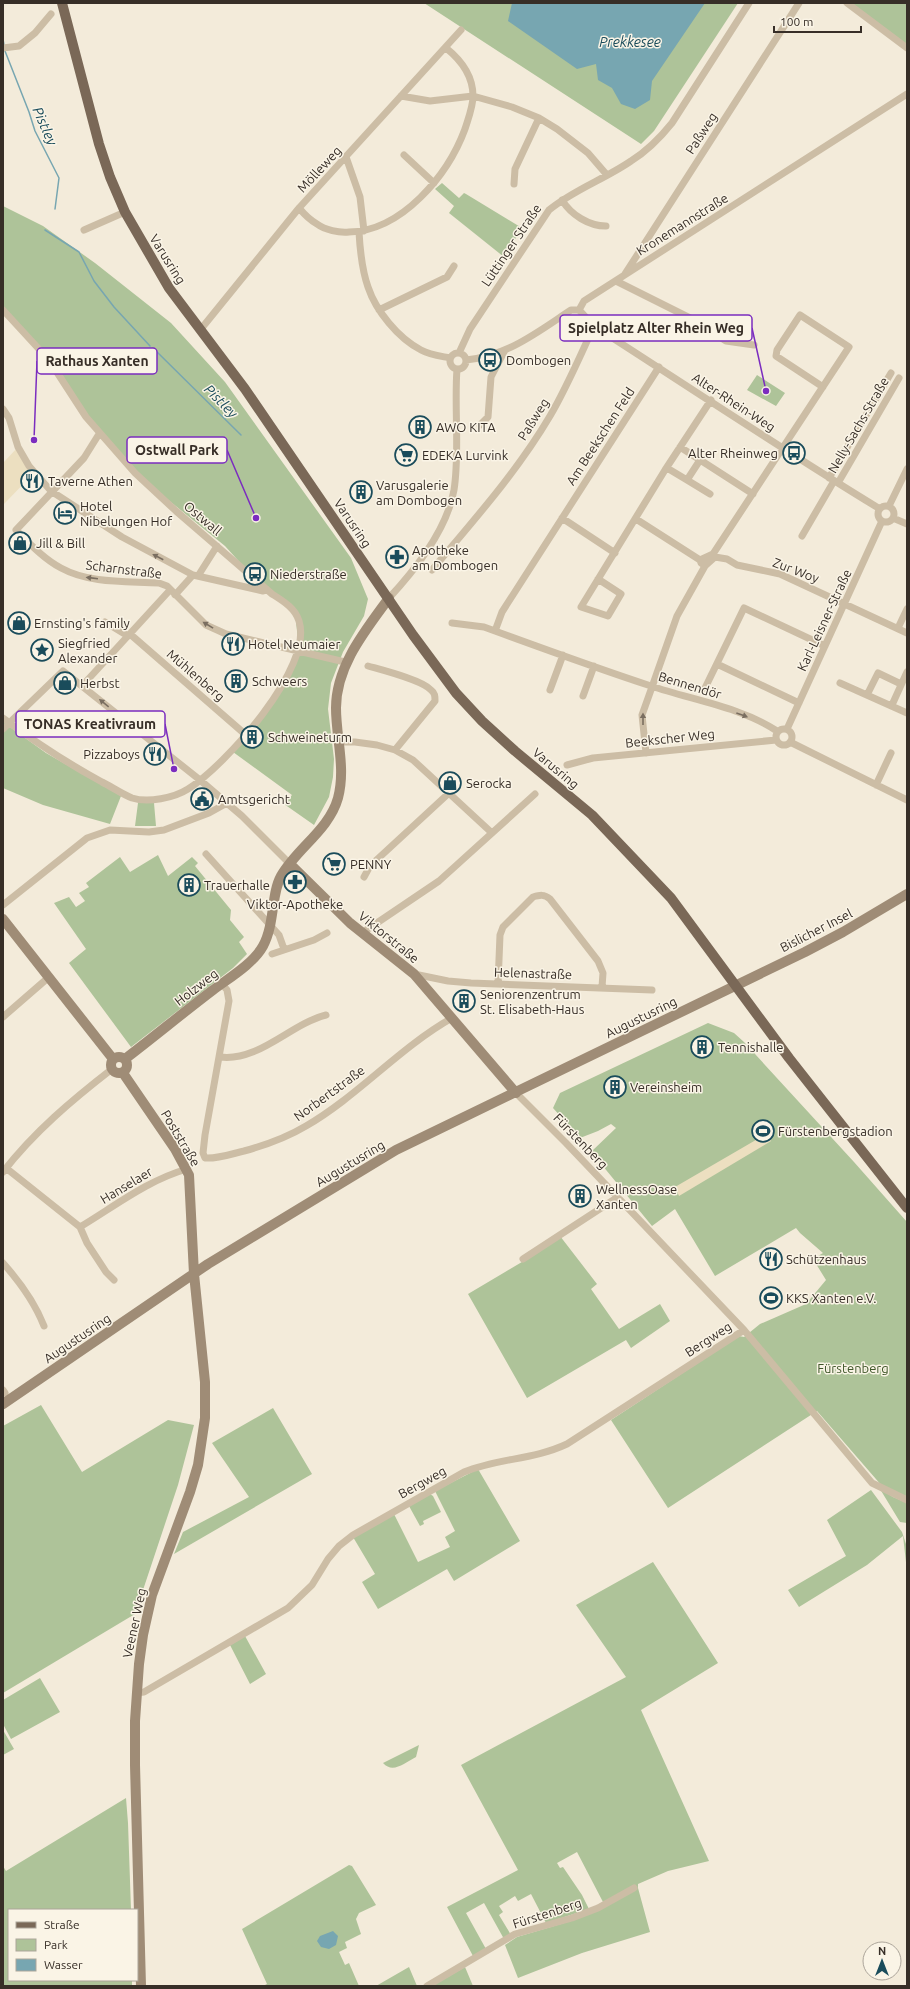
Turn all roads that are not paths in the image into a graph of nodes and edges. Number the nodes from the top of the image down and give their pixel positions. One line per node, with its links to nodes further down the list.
1 (62, 3): 21 (main road, Varusring)
2 (749, 3): 16 (street, Lüttinger Straße)
3 (799, 3): 26 (street, Paßweg)
4 (847, 3): 9 (street)
5 (51, 14): 7 (street)
6 (461, 30): 8 (street, Mölleweg)
7 (3, 48)
8 (446, 48): 11 (street, Mölleweg); 12 (street)
9 (907, 48)
10 (907, 94): 26 (street, Kronemannstraße)
11 (401, 96): 12 (street); 15 (street, Mölleweg)
12 (473, 96): 13 (street); 17 (street)
13 (539, 118): 16 (street); 18 (street)
14 (404, 155): 17 (street)
15 (346, 157): 20 (street, Mölleweg); 24 (street)
16 (607, 175): 19 (street, Lüttinger Straße)
17 (434, 183): 24 (street)
18 (514, 184)
19 (562, 200): 22 (street); 35 (street, Lüttinger Straße)
20 (299, 208): 24 (street); 32 (street, Mölleweg)
21 (126, 212): 23 (street); 32 (main road, Varusring)
22 (606, 226)
23 (84, 230)
24 (361, 232): 29 (street)
25 (454, 266): 29 (street)
26 (623, 276): 27 (street, Kronemannstraße)
27 (616, 281): 30 (street, Kronemannstraße); 33 (street)
28 (3, 310): 46 (street, Ostwall)
29 (379, 310): 36 (street)
30 (579, 310): 31 (street, Alter-Rhein-Weg); 34 (street, Kronemannstraße)
31 (594, 326): 38 (street, Alter-Rhein-Weg); 69 (street, Paßweg)
32 (201, 329): 74 (main road, Varusring)
33 (754, 345)
34 (504, 352): 37 (street, Kronemannstraße); 45 (street)
35 (459, 353): 36 (street); 37 (street)
36 (450, 358): 39 (street)
37 (466, 360): 39 (street)
38 (659, 368): 43 (street, Alter-Rhein-Weg); 59 (street, Am Beekschen Feld)
39 (457, 369): 74 (street)
40 (891, 373): 53 (street, Nelly-Sachs-Straße)
41 (899, 378): 53 (street, Nelly-Sachs-Straße)
42 (823, 387): 42 (street); 48 (street)
43 (711, 400): 47 (street); 48 (street, Alter-Rhein-Weg)
44 (3, 409): 54 (street)
45 (480, 426)
46 (99, 434): 54 (street); 65 (street, Ostwall)
47 (680, 447): 49 (street); 50 (street)
48 (782, 448): 53 (street, Alter-Rhein-Weg); 56 (street)
49 (700, 460): 52 (street); 56 (street)
50 (667, 468): 52 (street); 61 (street)
51 (907, 469): 57 (street)
52 (687, 480): 55 (street)
53 (834, 481): 58 (street, Alter-Rhein-Weg); 64 (street)
54 (51, 490): 70 (street, one-way to 54); 73 (street, Scharnstraße, one-way to 54)
55 (710, 494)
56 (753, 494): 67 (street)
57 (889, 506): 58 (street); 60 (street)
58 (880, 509): 62 (street)
59 (562, 518): 66 (street); 80 (street, Am Beekschen Feld)
60 (893, 518): 62 (street); 63 (street)
61 (636, 519): 66 (street); 68 (street)
62 (882, 521): 75 (street, Karl-Leisner-Straße)
63 (907, 524)
64 (802, 536)
65 (217, 546): 70 (street); 84 (street, Ostwall)
66 (615, 553): 71 (street)
67 (714, 555): 68 (street); 75 (street, Zur Woy)
68 (702, 563): 94 (street)
69 (432, 570)
70 (195, 576): 72 (street); 73 (street)
71 (598, 579): 71 (street)
72 (263, 591)
73 (173, 592): 82 (street); 84 (street, one-way to 73)
74 (389, 598): 86 (main road); 136 (main road, Varusring)
75 (845, 604): 79 (street, Zur Woy); 83 (street, Karl-Leisner-Straße)
76 (907, 609): 79 (street)
77 (105, 622): 82 (street, Mühlenberg)
78 (452, 624): 80 (street, Bennendör)
79 (898, 628): 81 (street, Zur Woy)
80 (495, 631): 85 (street, Bennendör)
81 (907, 633)
82 (129, 635): 93 (street); 106 (street, Mühlenberg)
83 (825, 646): 87 (street); 99 (street, Karl-Leisner-Straße)
84 (299, 650): 86 (street); 106 (street)
85 (563, 655): 89 (street, Bennendör); 96 (street)
86 (345, 662): 108 (main road)
87 (717, 664): 95 (street); 99 (street)
88 (368, 666): 110 (street)
89 (594, 666): 94 (street, Bennendör); 98 (street)
90 (907, 672): 92 (street)
91 (840, 683): 97 (street)
92 (901, 684): 97 (street); 100 (street)
93 (82, 686): 102 (street, Viktorstraße); 114 (street, Viktorstraße, one-way to 93)
94 (652, 687): 105 (street, Bennendör, one-way to 105); 111 (street, one-way to 94)
95 (705, 688)
96 (550, 690)
97 (867, 695): 100 (street)
98 (583, 696)
99 (799, 703): 104 (street, Karl-Leisner-Straße)
100 (892, 705): 101 (street)
101 (907, 713)
102 (6, 720): 103 (street); 114 (street)
103 (3, 729)
104 (787, 729): 105 (street); 109 (street)
105 (777, 731): 107 (street)
106 (246, 735): 114 (street)
107 (776, 740): 109 (street); 111 (street, Beekscher Weg)
108 (339, 742): 110 (street); 122 (main road)
109 (790, 742): 115 (street)
110 (395, 750): 116 (street)
111 (646, 753): 113 (street, Beekscher Weg)
112 (891, 753): 115 (street)
113 (567, 765)
114 (200, 780): 119 (street, Viktorstraße)
115 (876, 785): 118 (street)
116 (449, 793): 120 (street); 123 (street)
117 (536, 794): 120 (street)
118 (906, 798)
119 (227, 804): 122 (street, Viktorstraße); 125 (street)
120 (492, 833): 129 (street)
121 (206, 854): 127 (street)
122 (290, 864): 127 (main road, Holzweg); 129 (main road, Viktorstraße)
123 (364, 877)
124 (907, 894): 136 (main road, Bislicher Insel)
125 (3, 905)
126 (3, 919): 133 (main road)
127 (271, 927): 130 (street); 134 (main road, Holzweg)
128 (327, 933): 130 (street)
129 (362, 933): 132 (main road, Viktorstraße)
130 (284, 949): 131 (street)
131 (272, 954)
132 (414, 974): 135 (street, Helenastraße); 141 (main road, Viktorstraße)
133 (50, 977): 140 (street); 144 (main road)
134 (222, 984): 142 (street); 143 (main road, Holzweg)
135 (498, 984): 137 (street, Helenastraße); 137 (street)
136 (735, 986): 146 (main road, Augustusring); 150 (main road, Varusring)
137 (602, 988): 138 (street, Helenastraße)
138 (652, 990)
139 (326, 1014): 142 (street)
140 (4, 1015)
141 (452, 1018): 142 (street, Norbertstraße); 146 (main road, Viktorstraße)
142 (220, 1057)
143 (125, 1059): 144 (main road); 145 (main road)
144 (112, 1064): 145 (main road); 148 (street)
145 (123, 1073): 147 (main road, Poststraße)
146 (516, 1093): 149 (street, Fürstenberg); 154 (main road, Augustusring)
147 (187, 1169): 151 (street, Hanselaer); 154 (main road, Poststraße)
148 (4, 1170): 151 (street)
149 (618, 1197): 152 (street); 157 (street, Fürstenberg)
150 (907, 1208)
151 (80, 1227): 155 (street)
152 (523, 1259)
153 (3, 1263): 156 (street)
154 (194, 1274): 158 (main road, Augustusring); 160 (main road, Veener Weg)
155 (114, 1280)
156 (44, 1326)
157 (744, 1330): 159 (street, Fürstenberg); 160 (street, Bergweg)
158 (3, 1404)
159 (907, 1500)
160 (136, 1693): 162 (main road, Veener Weg)
161 (634, 1888): 163 (street, Fürstenberg)
162 (141, 1986)
163 (427, 1986)

